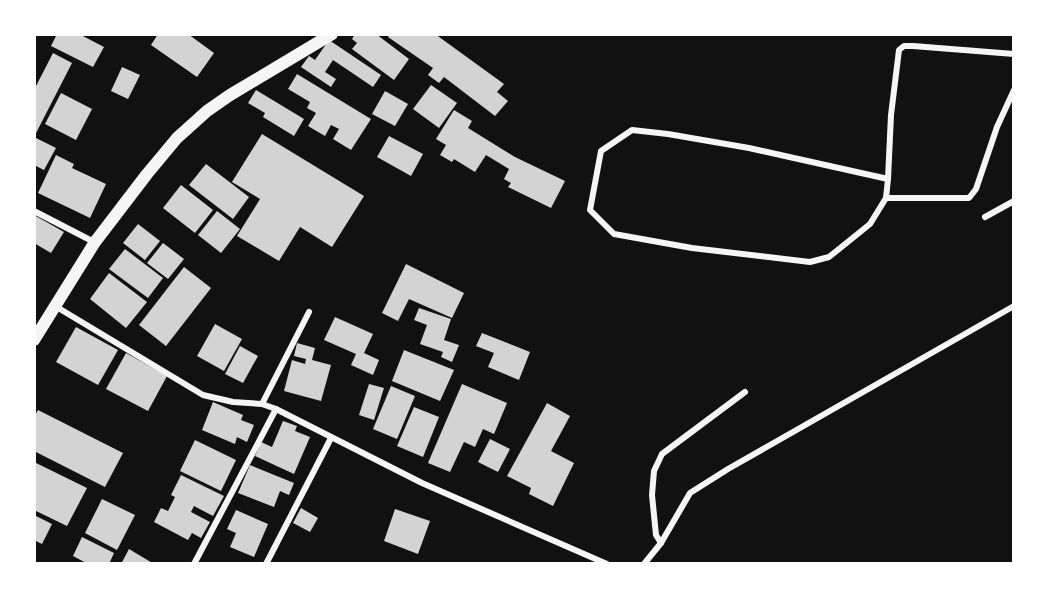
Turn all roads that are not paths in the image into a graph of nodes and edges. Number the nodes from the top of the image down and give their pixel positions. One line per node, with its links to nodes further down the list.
1 (332, 34): 9 (main road)
2 (1014, 54): 4 (street)
3 (1014, 90): 5 (street)
4 (888, 179): 5 (street); 5 (street)
5 (886, 198)
6 (1014, 201): 8 (street)
7 (34, 211): 9 (street)
8 (985, 217)
9 (95, 242): 10 (main road)
10 (55, 306): 13 (main road); 15 (street)
11 (1014, 306): 18 (street)
12 (309, 312): 15 (street)
13 (34, 340)
14 (745, 392): 18 (street)
15 (262, 404): 16 (street)
16 (276, 409): 17 (street); 19 (street)
17 (331, 438): 20 (street); 21 (street)
18 (661, 543): 22 (street)
19 (194, 564)
20 (266, 564)
21 (607, 564)
22 (644, 564)

